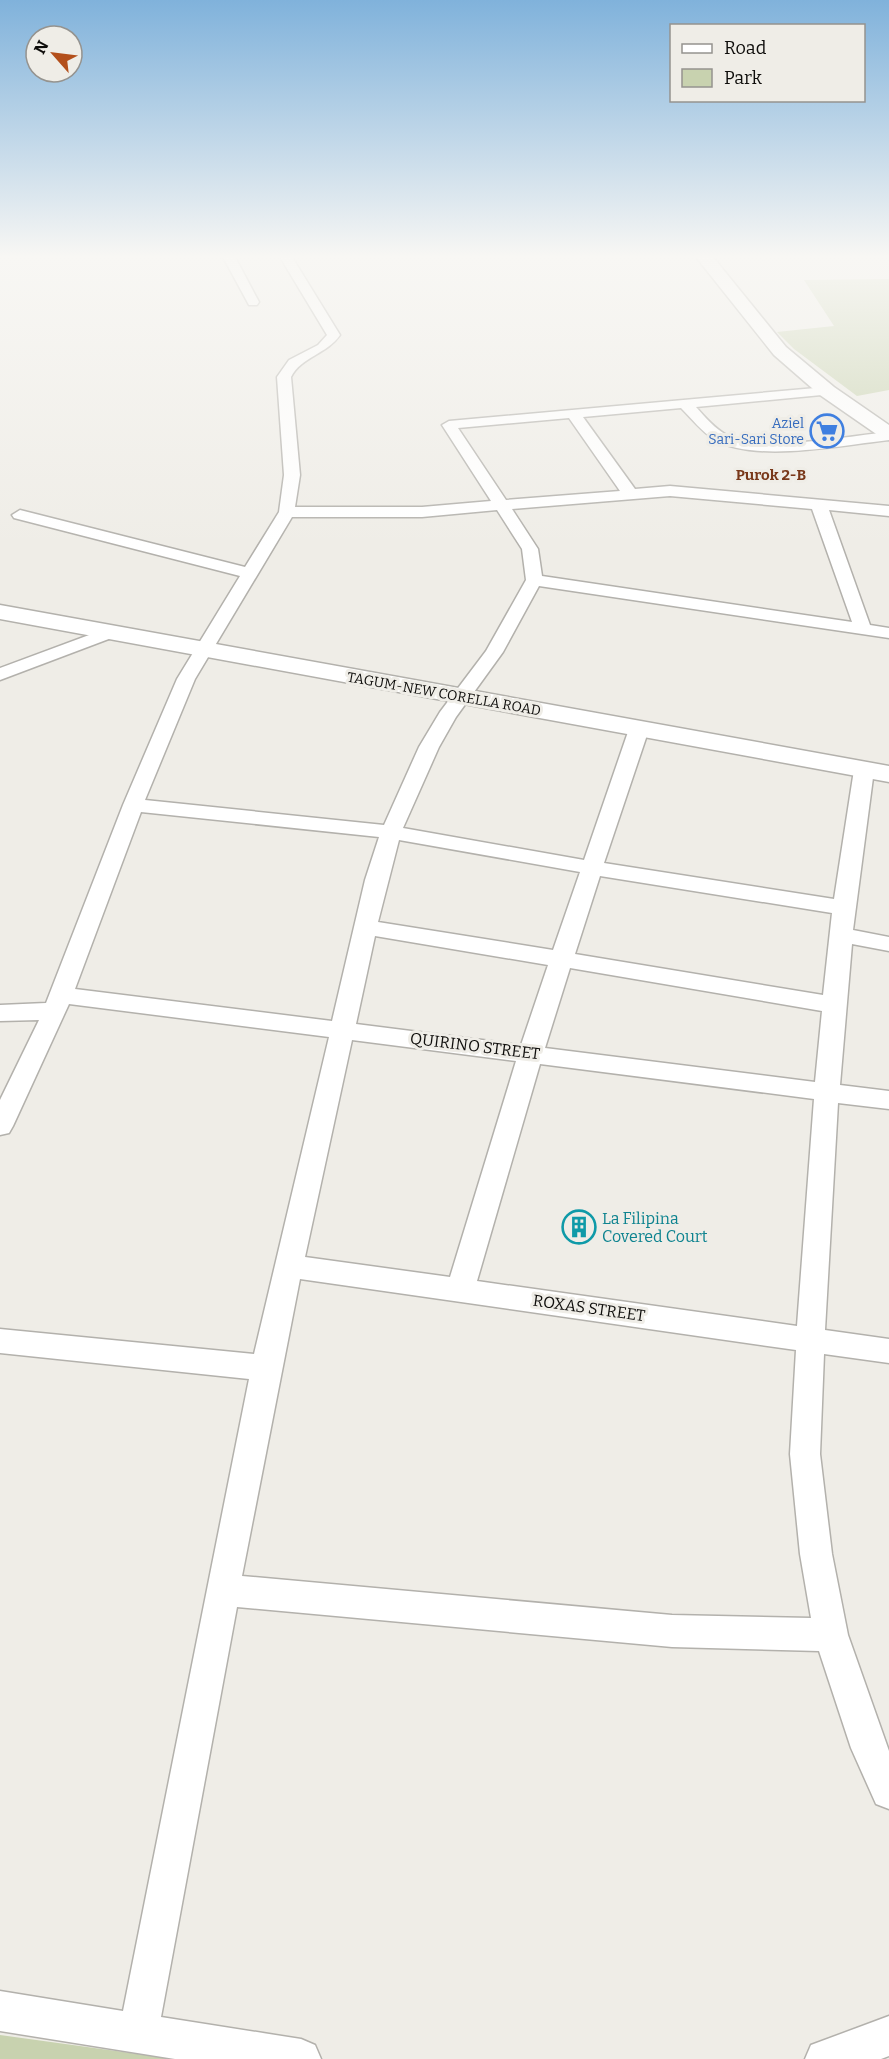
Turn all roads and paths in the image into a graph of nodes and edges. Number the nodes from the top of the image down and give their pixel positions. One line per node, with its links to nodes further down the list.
1 (310, 353): 10 (street)
2 (782, 353): 3 (main road)
3 (827, 391): 4 (street); 6 (main road)
4 (686, 405): 5 (street); 6 (street)
5 (573, 414): 7 (street); 9 (street)
6 (889, 435)
7 (630, 493): 8 (street); 9 (street)
8 (819, 505): 11 (street); 16 (street)
9 (501, 507): 10 (street); 14 (street)
10 (287, 512): 13 (street)
11 (889, 512)
12 (20, 515): 13 (street)
13 (251, 574): 19 (street)
14 (534, 580): 16 (street); 22 (street)
15 (4, 615): 17 (main road, TAGUM-NEW CORELLA ROAD)
16 (863, 629): 18 (street)
17 (108, 633): 19 (main road, TAGUM-NEW CORELLA ROAD); 20 (street)
18 (889, 633)
19 (201, 651): 22 (main road, TAGUM-NEW CORELLA ROAD); 25 (street)
20 (5, 672): 21 (street)
21 (0, 686)
22 (460, 697): 23 (main road, TAGUM-NEW CORELLA ROAD); 26 (street)
23 (639, 729): 24 (main road, TAGUM-NEW CORELLA ROAD); 27 (street)
24 (877, 772): 28 (street)
25 (133, 805): 26 (street); 33 (street)
26 (391, 832): 27 (street); 29 (street)
27 (592, 868): 28 (street); 32 (street)
28 (844, 908): 30 (street)
29 (367, 927): 32 (street); 36 (street)
30 (840, 935): 31 (street); 34 (street)
31 (889, 944)
32 (562, 960): 34 (street); 37 (street)
33 (58, 1003): 35 (street, QUIRINO STREET); 36 (street, QUIRINO STREET); 40 (street)
34 (834, 1005): 38 (street)
35 (0, 1013)
36 (344, 1030): 37 (street, QUIRINO STREET); 41 (street)
37 (529, 1053): 38 (street, QUIRINO STREET); 42 (street)
38 (829, 1091): 39 (street, QUIRINO STREET); 43 (street)
39 (889, 1100)
40 (3, 1115)
41 (289, 1266): 42 (street, ROXAS STREET); 46 (street)
42 (460, 1290): 43 (street, ROXAS STREET)
43 (811, 1339): 45 (street, ROXAS STREET); 48 (street)
44 (0, 1341): 46 (street)
45 (889, 1351)
46 (266, 1368): 47 (street)
47 (223, 1590): 48 (street); 51 (street)
48 (831, 1635): 49 (street)
49 (889, 1791)
50 (0, 2011): 51 (street)
51 (138, 2032): 53 (street)
52 (889, 2036): 54 (street)
53 (301, 2059)
54 (825, 2059)

